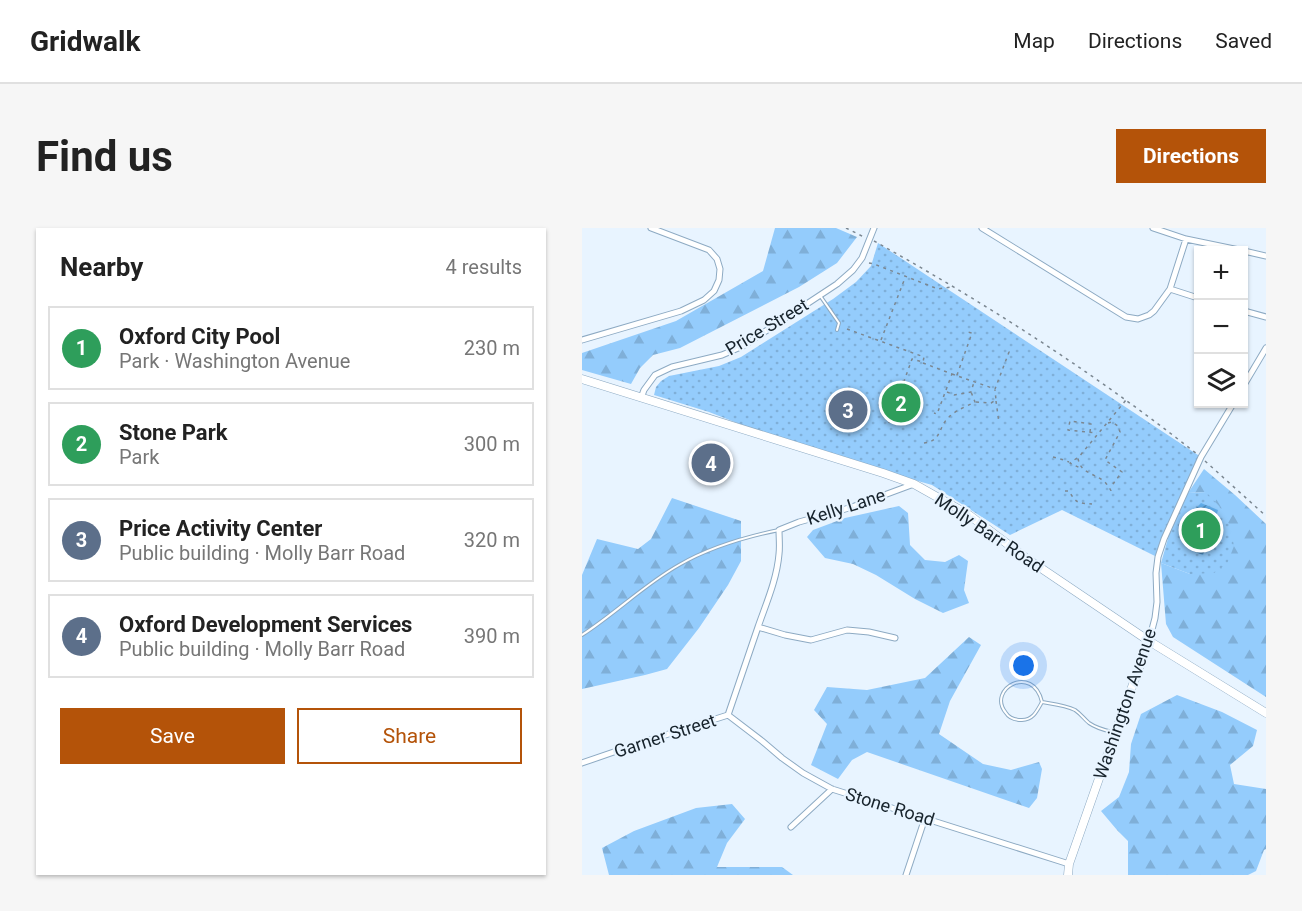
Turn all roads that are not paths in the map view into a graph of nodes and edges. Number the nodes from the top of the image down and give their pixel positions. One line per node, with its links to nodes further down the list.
1 (651, 228): 15 (street)
2 (874, 228): 10 (street, Price Street)
3 (982, 228): 9 (street)
4 (1153, 228): 5 (street)
5 (1186, 239): 6 (street); 9 (street)
6 (1220, 246)
7 (1248, 252): 8 (street)
8 (1266, 256)
9 (1170, 290): 11 (street)
10 (820, 296): 14 (lane); 19 (street, Price Street)
11 (1194, 297)
12 (1248, 312): 13 (street)
13 (1266, 317)
14 (837, 330)
15 (582, 340)
16 (1266, 348): 17 (street)
17 (1248, 378)
18 (582, 379): 19 (main road, Molly Barr Road)
19 (640, 398): 21 (main road, Molly Barr Road)
20 (1231, 408): 26 (street, Washington Avenue)
21 (914, 484): 22 (street, Kelly Lane); 26 (main road, Molly Barr Road)
22 (779, 530): 23 (street, Garner Street); 24 (lane)
23 (758, 627): 25 (street); 29 (street, Garner Street)
24 (582, 635)
25 (895, 638)
26 (1149, 641): 28 (main road, Molly Barr Road); 30 (main road, Washington Avenue)
27 (1042, 702): 27 (lane); 30 (lane)
28 (1266, 713)
29 (728, 715): 31 (street, Garner Street); 32 (street, Stone Road)
30 (1114, 733): 35 (main road, Washington Avenue)
31 (582, 763)
32 (832, 789): 33 (street, Stone Road); 34 (street)
33 (925, 818): 35 (street, Stone Road); 36 (street)
34 (791, 826)
35 (1069, 864): 37 (main road, Washington Avenue)
36 (906, 875)
37 (1068, 875)

